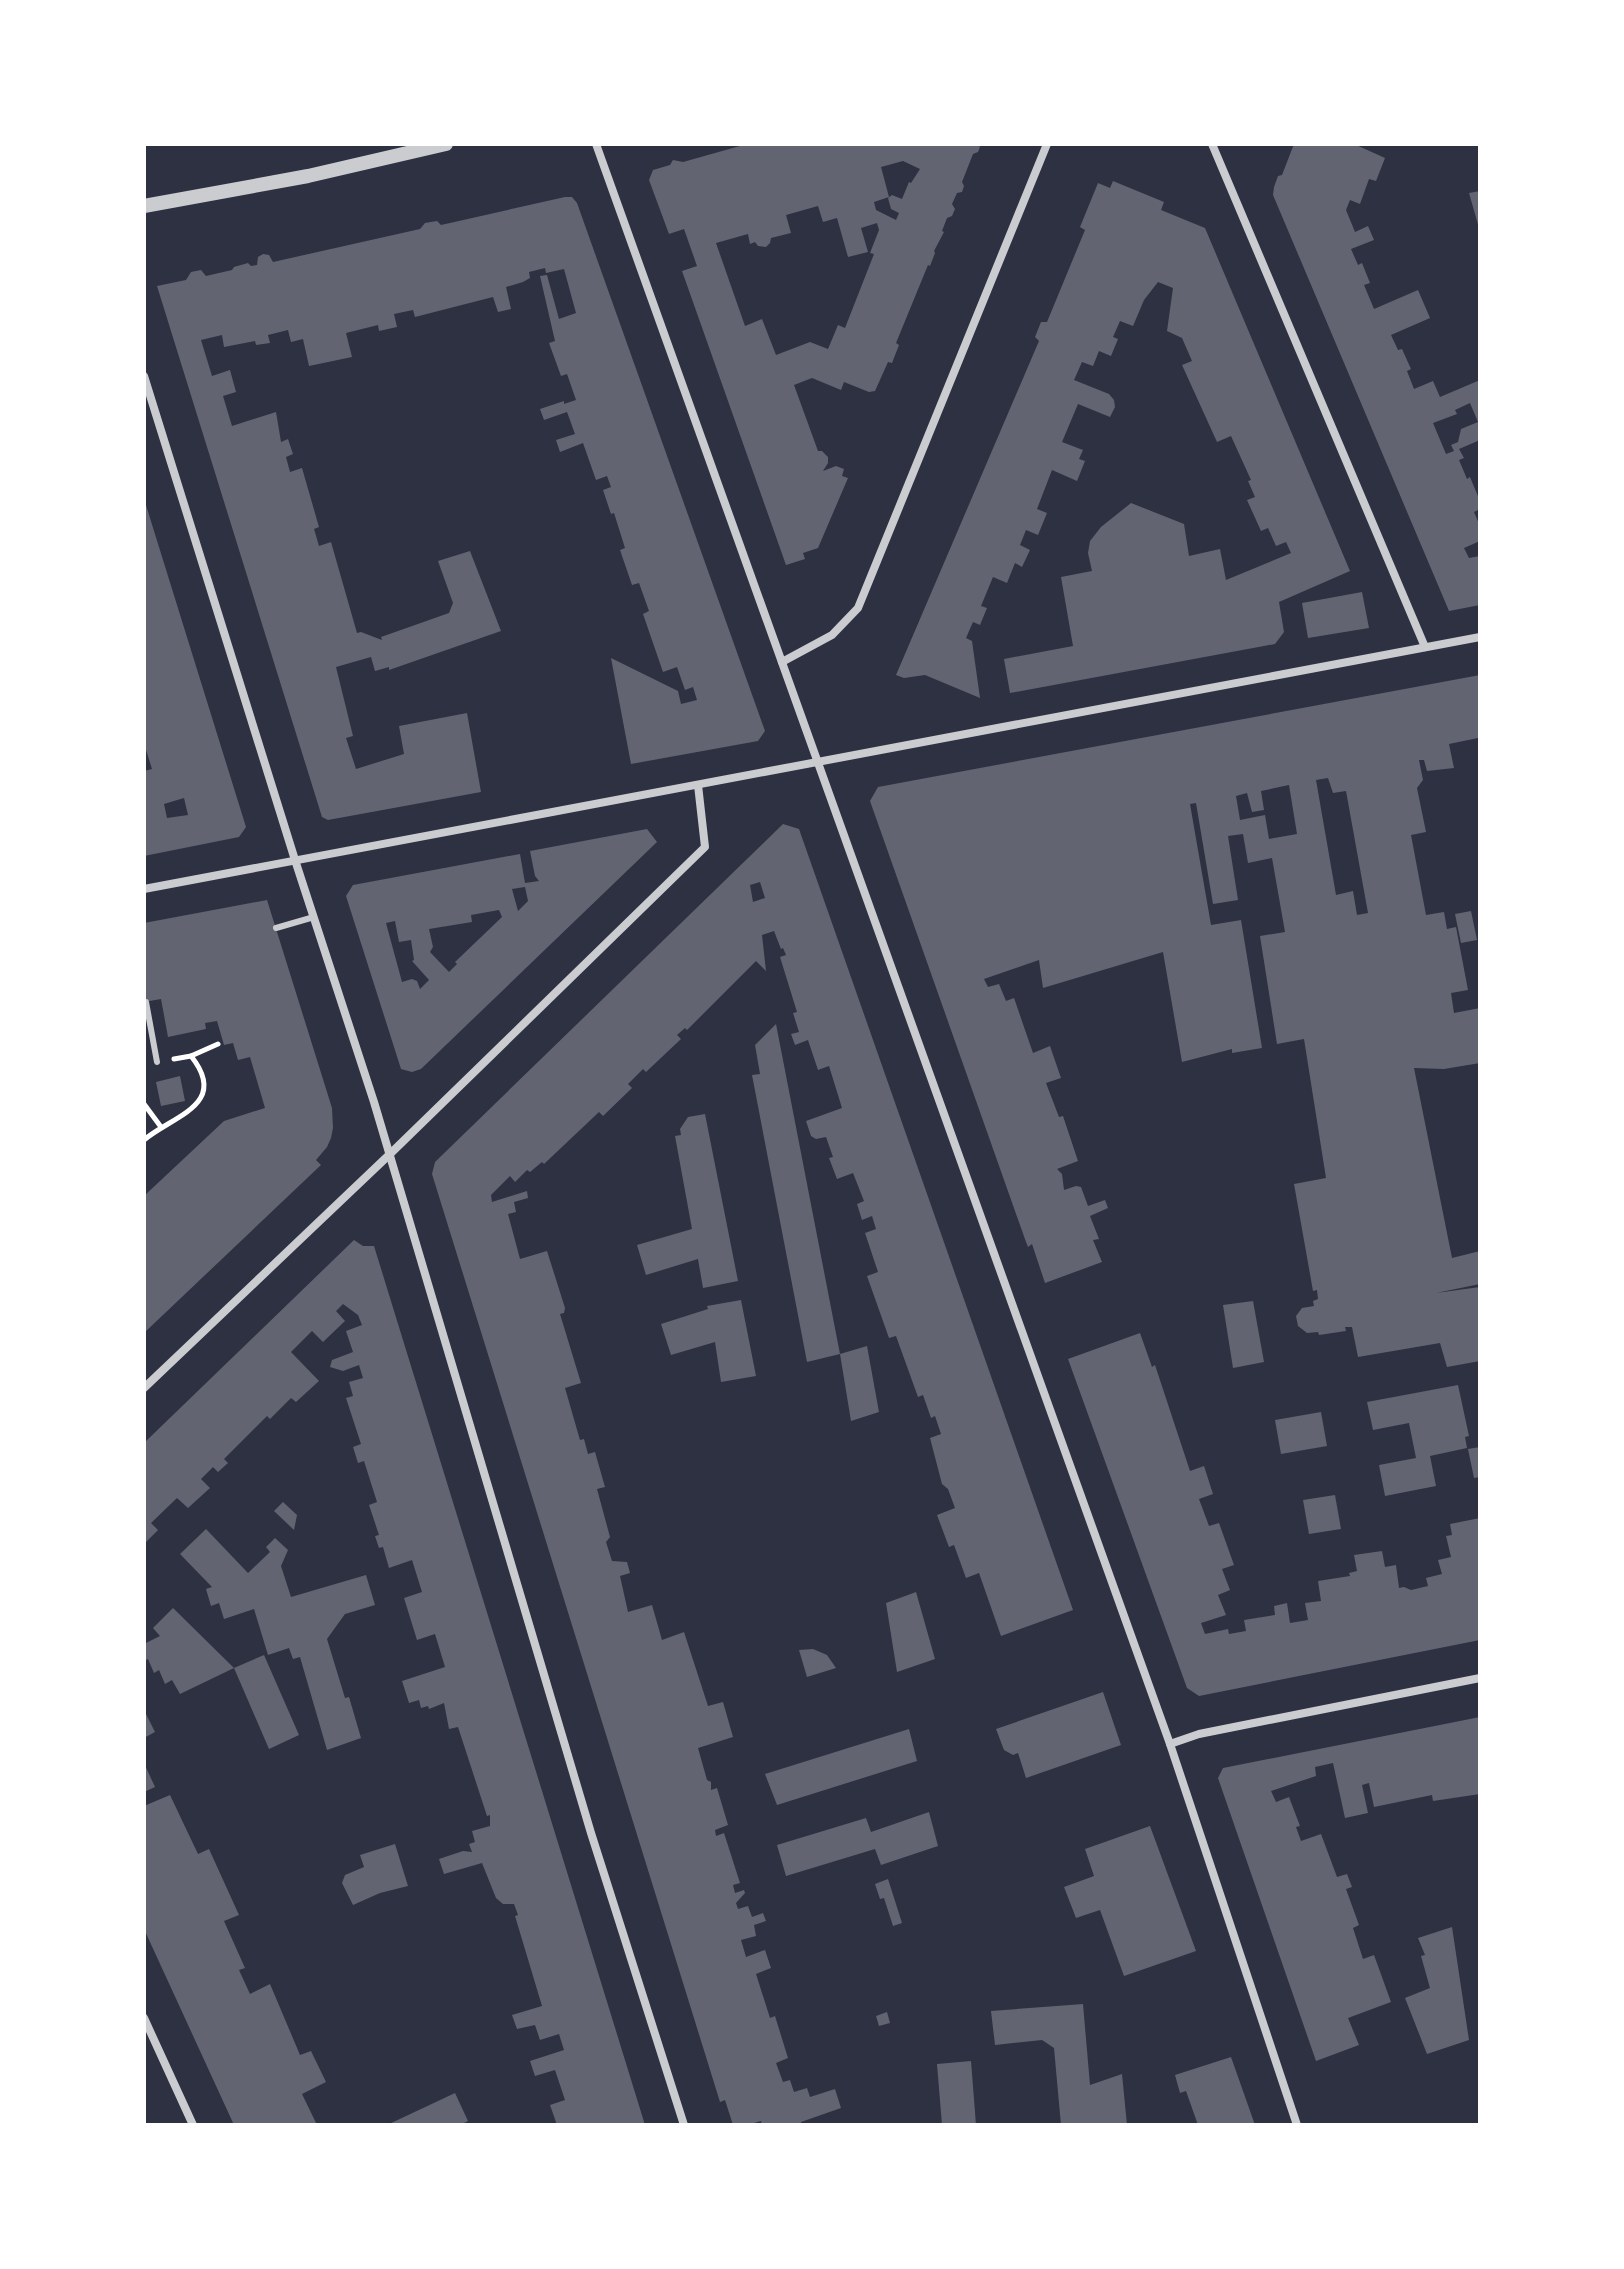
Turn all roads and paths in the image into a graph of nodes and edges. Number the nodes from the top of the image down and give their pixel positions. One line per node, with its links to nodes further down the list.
1 (446, 144): 5 (street)
2 (596, 144): 9 (street)
3 (1047, 144): 9 (street)
4 (1212, 144): 8 (street)
5 (144, 206)
6 (144, 376): 12 (street)
7 (1480, 637): 8 (street)
8 (1425, 647): 10 (street)
9 (782, 662): 10 (street)
10 (817, 764): 11 (street); 25 (street)
11 (698, 785): 12 (street); 22 (street)
12 (295, 860): 13 (street); 14 (street)
13 (144, 889)
14 (314, 917): 15 (lane); 22 (street)
15 (276, 928)
16 (146, 1002): 18 (lane)
17 (218, 1044): 20 (path)
18 (157, 1062)
19 (144, 1104): 20 (path)
20 (161, 1127): 21 (path)
21 (144, 1140)
22 (390, 1154): 23 (street); 28 (street)
23 (144, 1388)
24 (1480, 1678): 25 (street)
25 (1170, 1744): 29 (street)
26 (144, 2018): 27 (street)
27 (193, 2125)
28 (684, 2125)
29 (1297, 2125)

